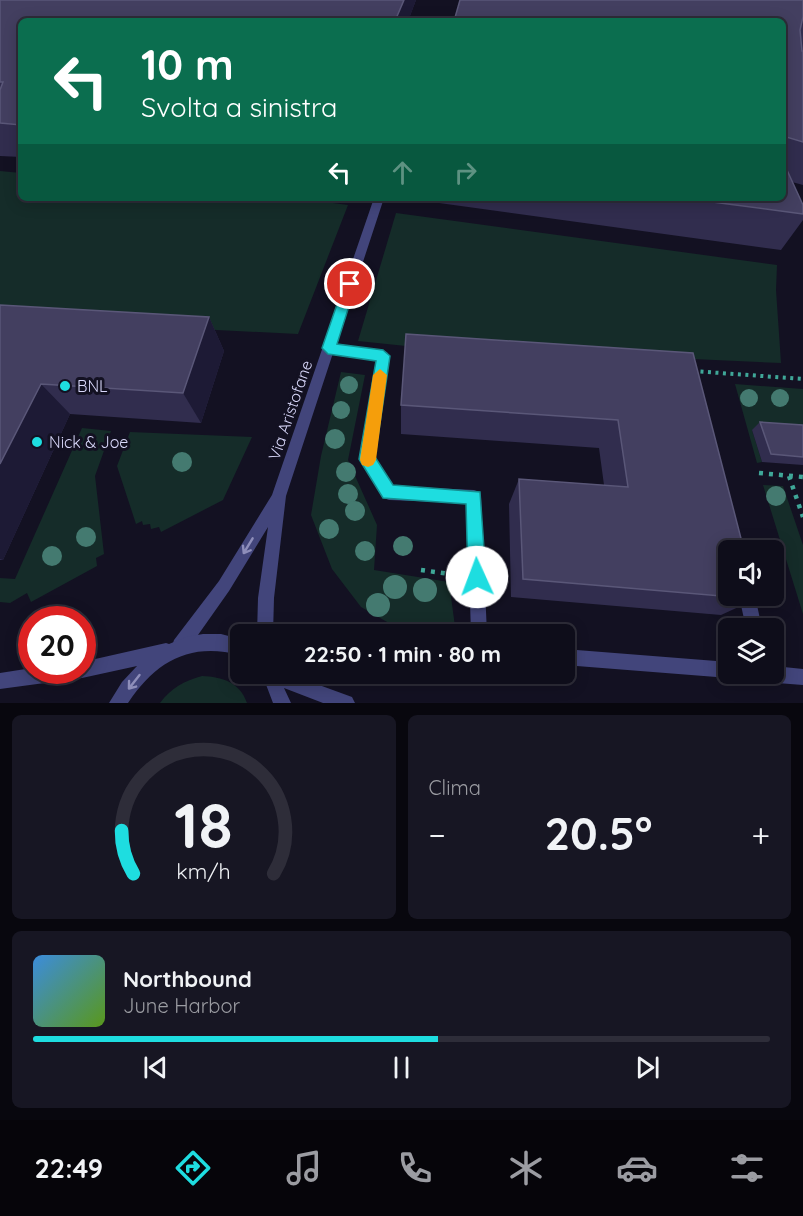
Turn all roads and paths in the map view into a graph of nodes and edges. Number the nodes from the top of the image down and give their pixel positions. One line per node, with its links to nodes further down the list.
1 (799, 28): 2 (street)
2 (792, 40)
3 (377, 201): 4 (street, Via Aristofane)
4 (328, 348): 10 (street, Via Aristofane); 13 (street)
5 (692, 371): 6 (path)
6 (803, 379)
7 (759, 473): 8 (path)
8 (789, 476): 9 (path); 11 (path)
9 (803, 477)
10 (279, 496): 12 (street); 15 (street, one-way to 15)
11 (803, 517)
12 (265, 624)
13 (479, 624)
14 (230, 644): 15 (street)
15 (175, 648): 17 (street); 25 (street, one-way to 25)
16 (575, 658): 18 (street)
17 (96, 666)
18 (718, 669)
19 (784, 676): 20 (street)
20 (803, 677)
21 (18, 679): 22 (street)
22 (0, 681)
23 (275, 684): 26 (street)
24 (297, 684): 27 (street)
25 (118, 703)
26 (282, 703)
27 (346, 703)

